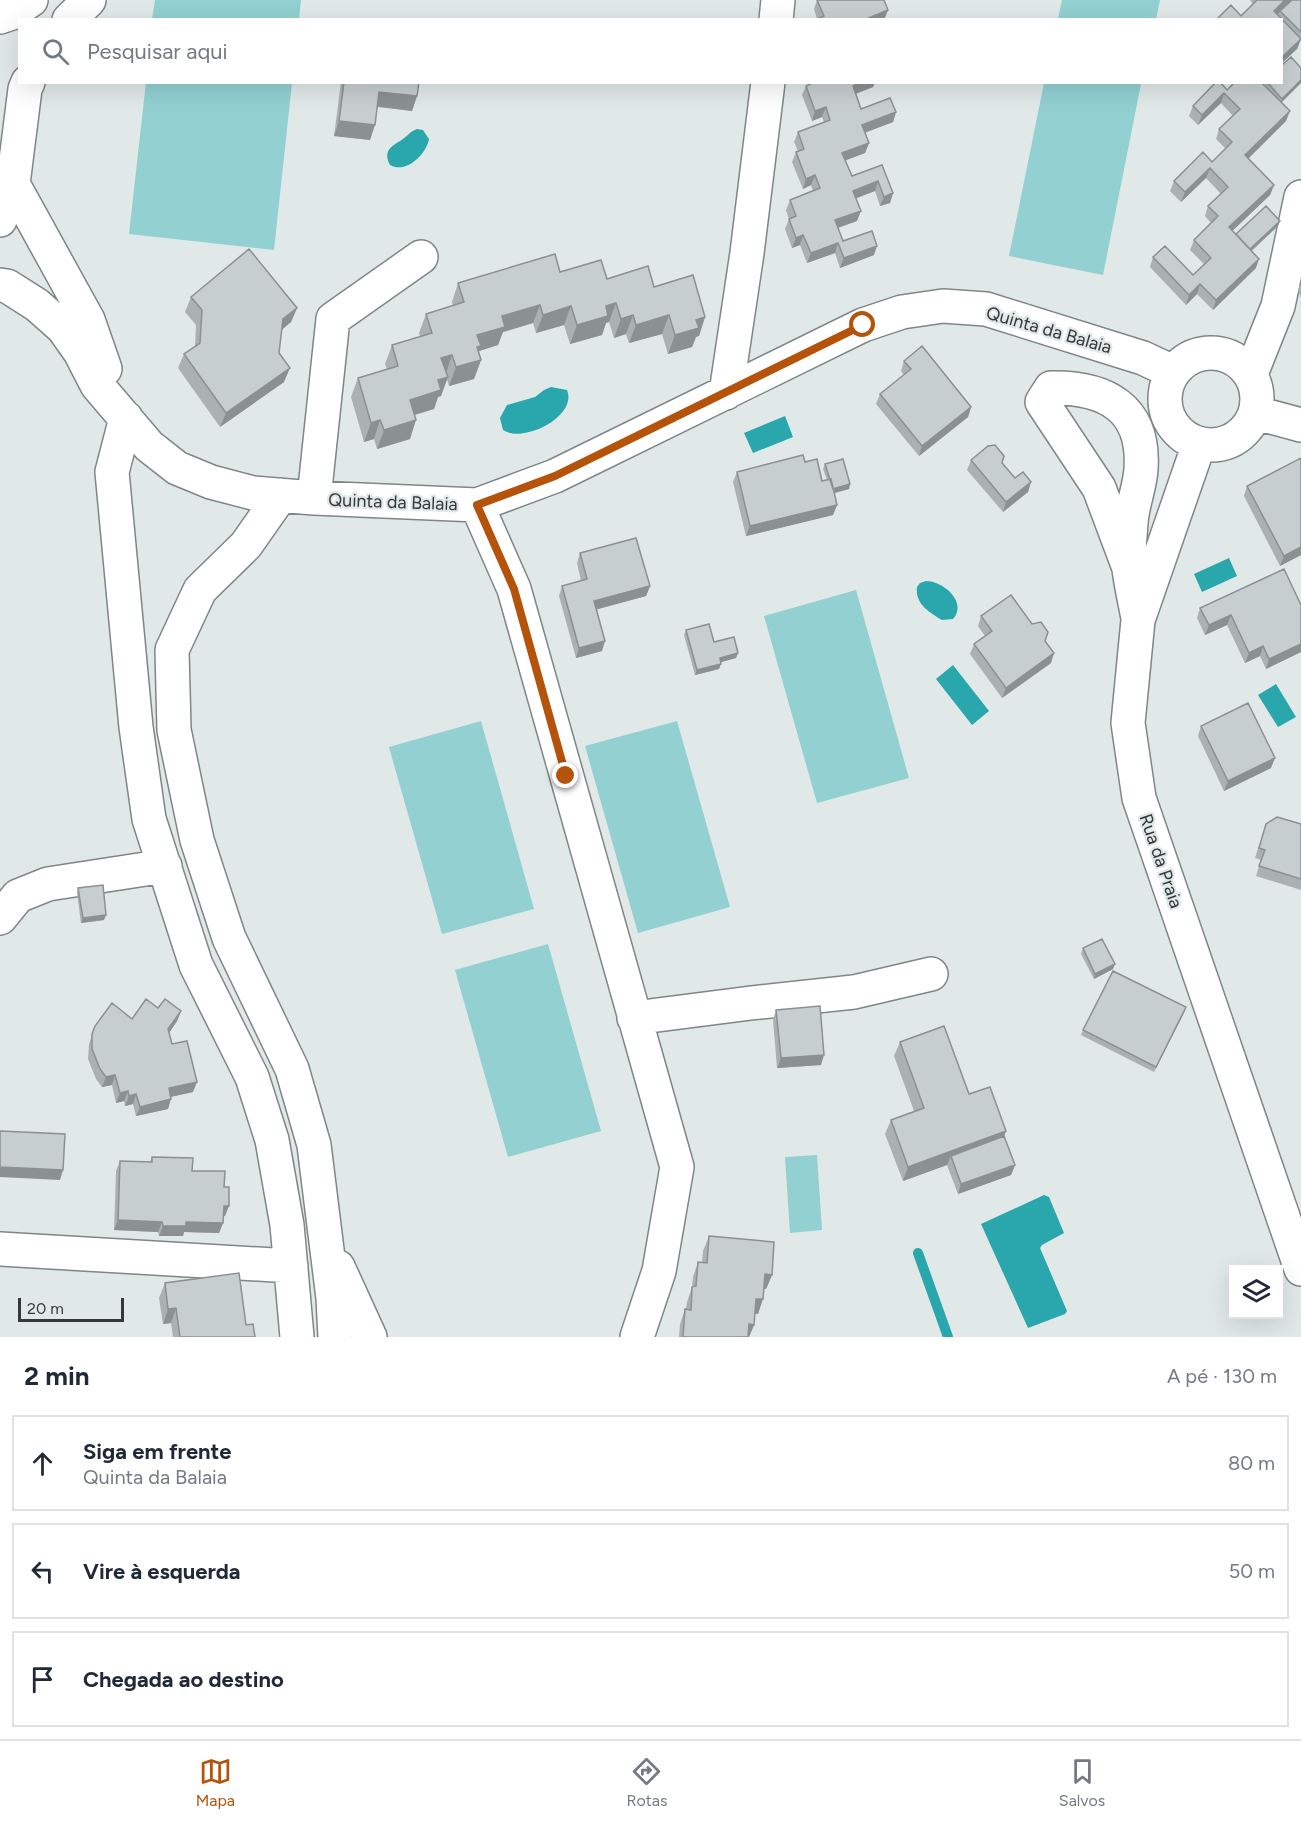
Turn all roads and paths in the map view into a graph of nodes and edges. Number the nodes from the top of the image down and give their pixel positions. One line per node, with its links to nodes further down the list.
1 (32, 0): 4 (street)
2 (89, 0): 5 (street)
3 (778, 0): 6 (street)
4 (0, 16)
5 (71, 18)
6 (776, 18)
7 (27, 84): 10 (street)
8 (768, 84): 17 (street)
9 (0, 94): 10 (street)
10 (14, 168): 12 (street); 19 (street, Quinta da Balaia)
11 (1301, 197): 16 (street)
12 (0, 220)
13 (421, 257): 23 (street)
14 (0, 285): 19 (street, Quinta da Balaia)
15 (1173, 372): 16 (street); 17 (street, Quinta da Balaia); 21 (street)
16 (1251, 374): 18 (street)
17 (726, 393): 24 (street, Quinta da Balaia)
18 (1256, 413): 20 (street); 21 (street)
19 (126, 418): 22 (street, Quinta da Balaia); 27 (street)
20 (1301, 425)
21 (1199, 444): 26 (street, Rua da Praia)
22 (281, 495): 23 (street, Quinta da Balaia); 31 (street)
23 (314, 498): 24 (street, Quinta da Balaia)
24 (477, 505): 30 (street)
25 (1129, 568): 25 (street); 26 (street)
26 (1138, 620): 34 (street, Rua da Praia)
27 (165, 866): 28 (street); 33 (street)
28 (0, 918)
29 (931, 974): 30 (street)
30 (634, 1018): 38 (street)
31 (325, 1238): 36 (street); 37 (street)
32 (0, 1249): 33 (street)
33 (291, 1266): 35 (street)
34 (1301, 1269)
35 (297, 1337)
36 (335, 1337)
37 (370, 1337)
38 (637, 1337)

